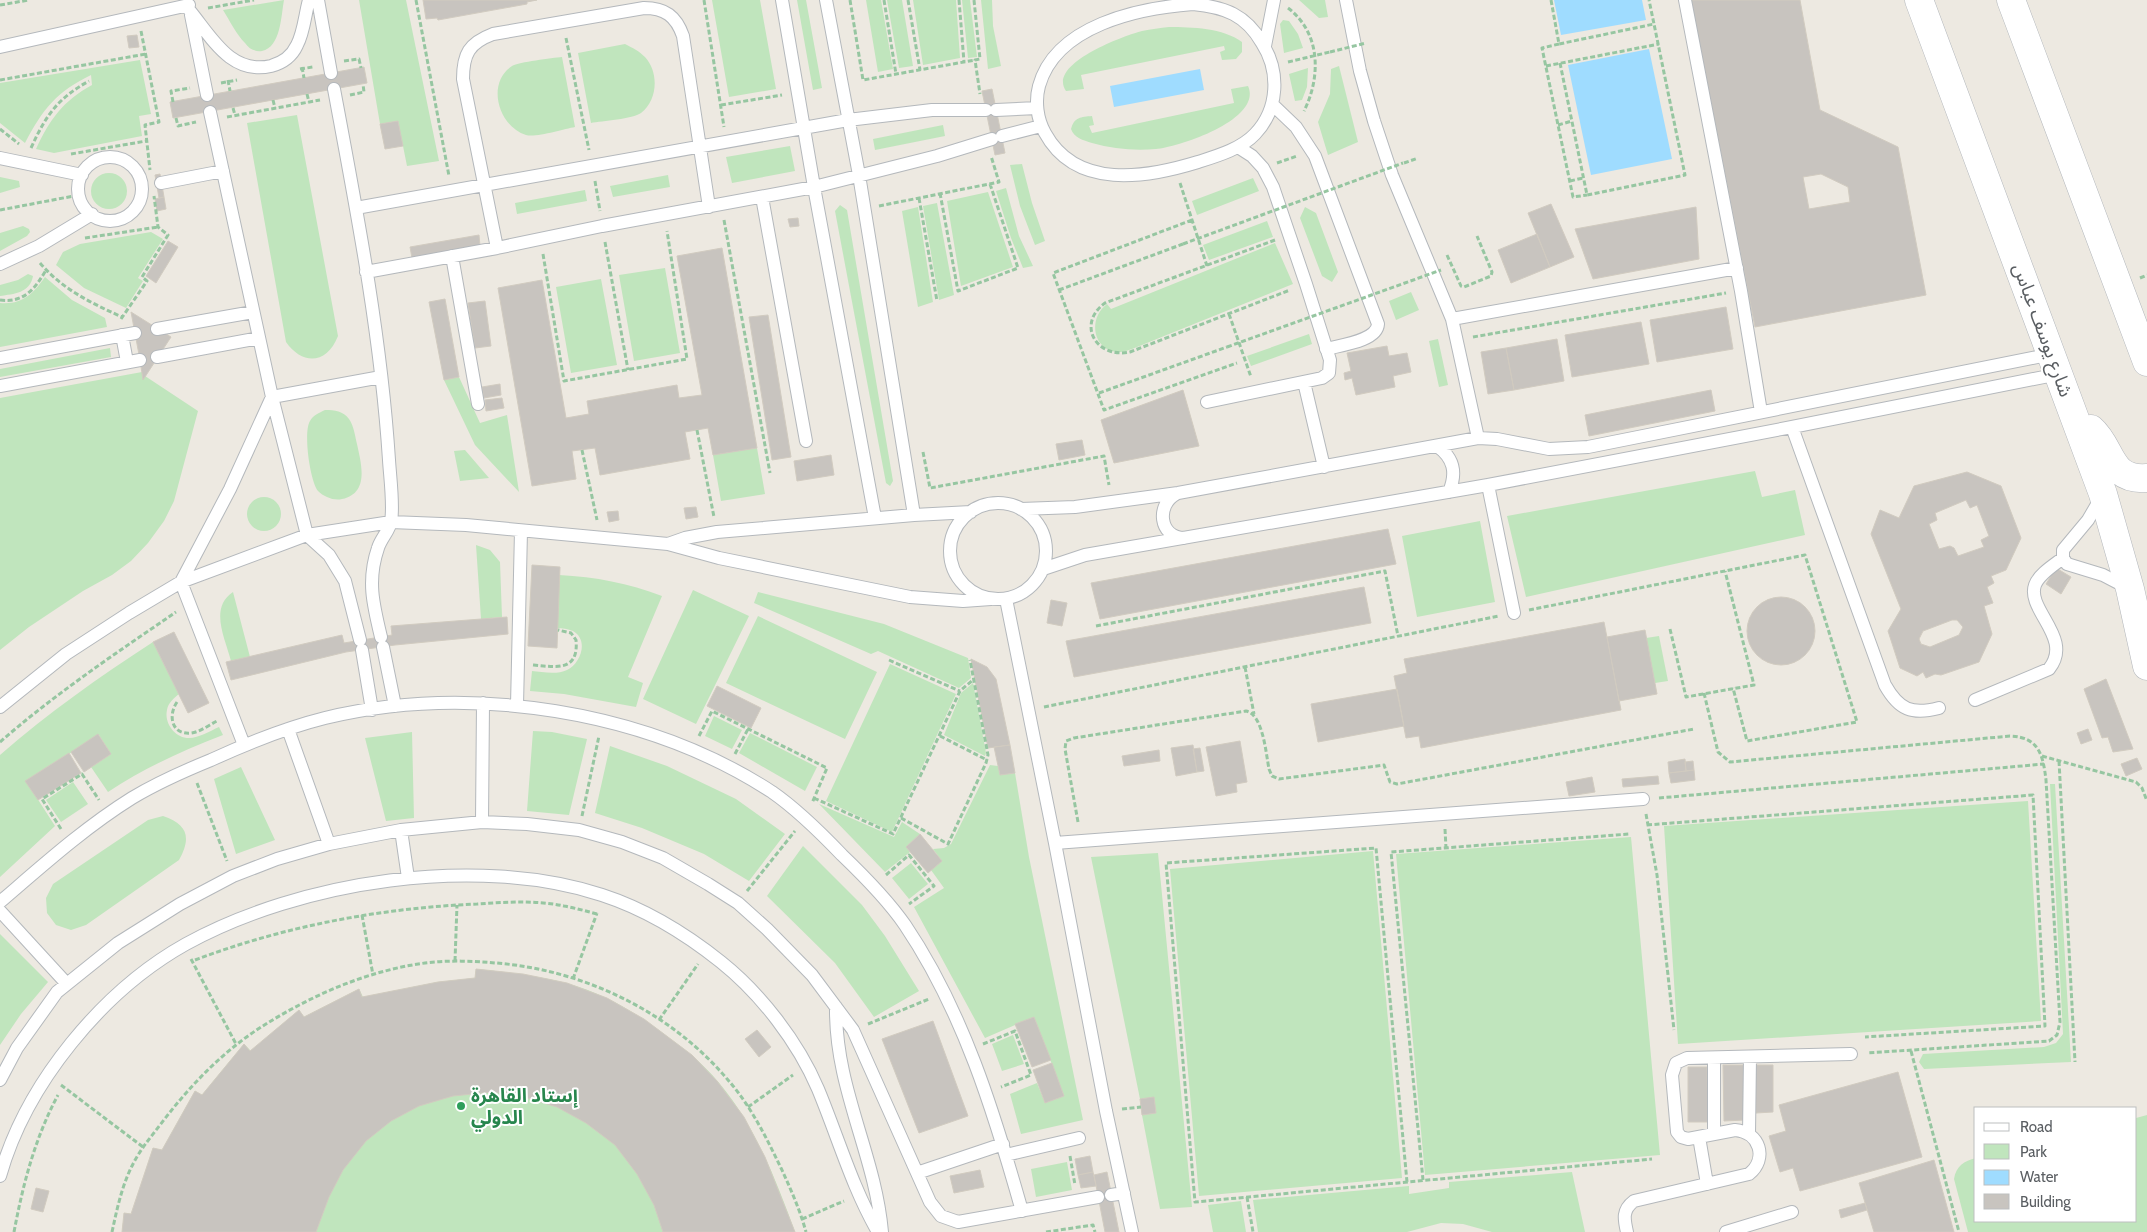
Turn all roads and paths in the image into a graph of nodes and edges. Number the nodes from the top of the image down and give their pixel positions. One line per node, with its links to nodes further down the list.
1 (29, 0): 21 (path)
2 (254, 0): 22 (path)
3 (309, 0): 22 (lane)
4 (318, 0): 39 (lane)
5 (416, 0): 88 (path)
6 (704, 0): 51 (path)
7 (782, 0): 45 (lane)
8 (826, 0): 59 (lane)
9 (850, 0): 40 (path)
10 (884, 0): 40 (path)
11 (908, 0): 38 (path)
12 (959, 0): 34 (path)
13 (974, 0): 33 (path)
14 (1274, 0): 29 (lane); 32 (path)
15 (1346, 0): 125 (lane)
16 (1551, 0): 27 (path)
17 (1649, 0): 25 (path)
18 (1685, 0): 113 (lane)
19 (1919, 0): 138 (main road, شارع يوسف عباس)
20 (2012, 0): 136 (main road)
21 (0, 5)
22 (189, 5): 30 (lane); 47 (lane)
23 (1225, 5): 29 (lane); 54 (lane)
24 (563, 22): 69 (lane); 76 (path); 86 (lane)
25 (1654, 24): 27 (path); 28 (path)
26 (1366, 43): 32 (path, bridge)
27 (1560, 44): 37 (path)
28 (1659, 44): 36 (path); 91 (path)
29 (1265, 46): 50 (lane)
30 (0, 47)
31 (146, 54): 41 (path)
32 (1315, 55): 35 (path); 63 (path)
33 (975, 60): 34 (path); 55 (path)
34 (964, 62): 38 (path)
35 (1286, 62)
36 (1560, 63): 37 (path); 60 (path)
37 (1546, 66): 61 (path)
38 (920, 70): 40 (path)
39 (331, 73)
40 (896, 74)
41 (0, 80)
42 (89, 80): 73 (path)
43 (363, 84): 44 (path)
44 (335, 93): 49 (path); 96 (lane)
45 (798, 93): 51 (path); 64 (lane)
46 (307, 94): 49 (path)
47 (207, 95)
48 (273, 100): 53 (path)
49 (309, 102): 53 (path)
50 (1272, 104): 63 (lane); 70 (lane)
51 (721, 105): 68 (path)
52 (234, 108): 56 (path)
53 (275, 108): 56 (path)
54 (1037, 108): 55 (lane); 62 (lane)
55 (988, 110): 59 (lane)
56 (235, 115): 57 (path)
57 (211, 116): 58 (path); 79 (lane)
58 (176, 118)
59 (848, 120): 64 (lane); 81 (lane)
60 (1572, 121): 61 (path); 82 (path)
61 (1558, 125): 83 (path)
62 (1041, 126): 66 (lane); 77 (lane)
63 (1296, 127): 71 (lane)
64 (803, 128): 68 (lane); 87 (lane)
65 (0, 129): 73 (path)
66 (993, 139): 81 (lane); 84 (path)
67 (146, 141): 72 (path)
68 (726, 142): 69 (lane)
69 (700, 147): 76 (lane); 94 (lane)
70 (1238, 147): 77 (lane); 78 (lane)
71 (1312, 150): 78 (path); 131 (lane)
72 (62, 156)
73 (27, 157): 74 (lane); 80 (lane)
74 (0, 158)
75 (1418, 158): 118 (path, bridge)
76 (592, 166): 86 (lane); 101 (path)
77 (1175, 168): 100 (path)
78 (1263, 168): 103 (lane)
79 (222, 171): 85 (lane); 122 (lane)
80 (82, 174): 85 (lane); 90 (lane)
81 (859, 175): 87 (lane); 167 (lane)
82 (1583, 178): 83 (path); 91 (path)
83 (1570, 180): 91 (path)
84 (990, 184): 89 (path); 89 (path)
85 (142, 186): 98 (lane)
86 (483, 186): 88 (lane); 107 (lane)
87 (814, 187): 92 (lane); 168 (lane)
88 (452, 191): 96 (lane)
89 (940, 193): 93 (path)
90 (79, 195): 97 (path); 98 (lane)
91 (1587, 195)
92 (762, 197): 94 (lane); 153 (lane)
93 (919, 198): 95 (path); 121 (path)
94 (715, 206): 99 (lane); 158 (path)
95 (877, 207)
96 (356, 208): 116 (lane)
97 (0, 210)
98 (92, 214): 111 (lane)
99 (664, 215): 101 (lane); 139 (path)
100 (1192, 220): 112 (path); 118 (path)
101 (602, 226): 106 (lane); 139 (path)
102 (158, 227): 105 (path)
103 (1289, 235): 112 (path); 117 (lane)
104 (1477, 236): 108 (path)
105 (84, 238)
106 (540, 239): 107 (lane); 139 (path)
107 (497, 248): 110 (lane)
108 (1447, 255)
109 (45, 256): 114 (path)
110 (452, 256): 116 (lane); 147 (lane)
111 (0, 264)
112 (1207, 266): 123 (path)
113 (1737, 268): 119 (lane); 125 (lane)
114 (46, 270): 120 (path); 124 (path)
115 (1441, 270): 144 (path, bridge)
116 (366, 272): 140 (lane)
117 (1306, 284): 123 (path); 131 (lane)
118 (1059, 290): 144 (path)
119 (1741, 291): 130 (path); 148 (lane)
120 (0, 300)
121 (937, 301)
122 (253, 312): 126 (lane); 129 (lane)
123 (1229, 314): 143 (path)
124 (122, 317)
125 (1452, 319): 152 (lane)
126 (157, 329)
127 (135, 333): 128 (lane)
128 (122, 335): 133 (lane); 135 (lane)
129 (259, 338): 132 (lane); 145 (lane)
130 (1474, 346)
131 (1326, 348): 141 (lane)
132 (157, 357)
133 (0, 358)
134 (140, 360): 135 (lane)
135 (127, 362): 142 (lane)
136 (2147, 362)
137 (1237, 363): 144 (path)
138 (2055, 364): 148 (lane); 149 (main road, شارع يوسف عباس); 150 (lane)
139 (628, 370)
140 (382, 377): 145 (lane); 169 (lane)
141 (1304, 382): 143 (lane); 157 (lane)
142 (0, 386)
143 (1256, 392): 146 (lane)
144 (1099, 393)
145 (272, 396): 172 (lane); 179 (lane)
146 (1207, 402)
147 (478, 404)
148 (1761, 412): 152 (lane)
149 (2078, 424): 159 (main road); 163 (main road, شارع يوسف عباس)
150 (1792, 427): 160 (lane); 206 (lane)
151 (697, 430): 171 (path)
152 (1478, 438): 154 (lane)
153 (806, 441)
154 (1437, 446): 157 (lane); 161 (lane)
155 (922, 449): 164 (path)
156 (582, 450): 173 (path)
157 (1324, 467): 162 (lane)
158 (770, 473)
159 (2147, 478)
160 (1488, 484): 161 (lane); 186 (lane)
161 (1449, 492): 174 (lane)
162 (1178, 493): 164 (lane); 174 (lane)
163 (2103, 494): 176 (lane); 180 (main road, شارع يوسف عباس)
164 (1112, 502): 165 (lane)
165 (1020, 509): 166 (lane); 177 (lane)
166 (971, 512): 167 (lane); 181 (lane)
167 (914, 515): 168 (lane)
168 (875, 518): 171 (lane)
169 (391, 522): 170 (lane); 172 (lane); 184 (lane)
170 (521, 531): 173 (lane); 193 (lane)
171 (718, 532): 175 (lane)
172 (307, 534): 179 (lane); 185 (lane)
173 (600, 538): 175 (lane)
174 (1188, 538): 177 (lane)
175 (668, 544): 181 (lane)
176 (2063, 558): 180 (lane); 200 (lane)
177 (1043, 569): 182 (lane)
178 (1725, 571): 186 (path); 197 (path); 197 (path)
179 (181, 582): 183 (lane); 205 (lane)
180 (2130, 589): 194 (main road, شارع يوسف عباس)
181 (991, 599): 182 (lane)
182 (1006, 599): 208 (lane)
183 (190, 602): 209 (lane); 216 (path)
184 (374, 608): 185 (lane); 204 (lane)
185 (353, 610): 207 (lane)
186 (1514, 613): 190 (path)
187 (1096, 626): 190 (path)
188 (1670, 629): 199 (path)
189 (558, 630): 193 (path)
190 (1398, 636): 195 (path)
191 (889, 660): 198 (path)
192 (970, 660): 196 (path)
193 (519, 664): 203 (lane)
194 (2147, 666)
195 (1245, 667): 208 (path); 210 (path)
196 (974, 679): 198 (path); 219 (path)
197 (1733, 688): 199 (path)
198 (960, 691): 215 (path)
199 (1704, 694): 218 (path)
200 (1975, 700)
201 (177, 702): 209 (path)
202 (483, 703): 203 (lane); 204 (lane); 229 (lane)
203 (518, 705): 211 (lane)
204 (395, 706): 207 (lane)
205 (0, 707)
206 (1939, 708)
207 (372, 710): 212 (lane)
208 (1028, 710): 236 (lane)
209 (232, 714): 217 (lane)
210 (1254, 714): 214 (path); 230 (path)
211 (602, 721): 223 (lane); 233 (path)
212 (288, 729): 217 (lane); 237 (lane)
213 (748, 729): 223 (path)
214 (1694, 729)
215 (940, 736): 219 (path); 228 (path)
216 (0, 742)
217 (244, 745): 222 (lane)
218 (2042, 756): 220 (path); 221 (path)
219 (987, 760): 228 (path)
220 (2059, 760): 226 (path); 267 (path)
221 (2044, 764): 225 (path); 263 (path)
222 (191, 768): 227 (lane); 238 (path)
223 (728, 768): 240 (lane)
224 (814, 798): 228 (path)
225 (1643, 799): 231 (path); 236 (lane)
226 (2147, 801)
227 (109, 814): 235 (lane); 235 (path)
228 (901, 818)
229 (482, 822): 232 (lane); 233 (lane)
230 (1078, 822)
231 (1647, 825): 259 (path); 260 (path)
232 (401, 830): 237 (lane); 239 (lane)
233 (580, 830): 256 (lane)
234 (1629, 834): 283 (path)
235 (70, 842): 241 (lane)
236 (1056, 843): 300 (lane)
237 (330, 844): 238 (lane)
238 (233, 876): 254 (lane)
239 (408, 878): 282 (lane); 296 (lane)
240 (874, 885): 245 (lane); 245 (path)
241 (0, 902)
242 (457, 904): 244 (path); 246 (path); 248 (path)
243 (0, 911): 254 (lane)
244 (597, 914)
245 (896, 914): 255 (lane)
246 (362, 915): 249 (path); 252 (path)
247 (593, 924): 253 (path)
248 (455, 961): 252 (path); 253 (path)
249 (184, 966)
250 (695, 967): 257 (path)
251 (198, 972): 261 (path)
252 (373, 975): 261 (path)
253 (573, 979): 257 (path)
254 (67, 984): 270 (lane)
255 (943, 993): 258 (path); 262 (lane)
256 (836, 1007): 258 (lane); 297 (lane)
257 (659, 1020): 273 (path)
258 (853, 1030): 281 (lane)
259 (1674, 1030)
260 (1866, 1037)
261 (236, 1044): 278 (path)
262 (970, 1049): 272 (lane); 272 (path)
263 (1911, 1051): 264 (path); 304 (path)
264 (1851, 1054): 265 (lane)
265 (1750, 1057): 266 (lane); 275 (lane)
266 (1714, 1058): 274 (lane); 276 (lane)
267 (2075, 1062)
268 (795, 1074): 273 (path)
269 (67, 1078): 293 (path)
270 (0, 1080)
271 (72, 1093): 278 (path)
272 (987, 1093): 279 (lane)
273 (748, 1107): 292 (path)
274 (1714, 1134): 275 (lane); 276 (lane)
275 (1750, 1134): 285 (lane)
276 (1699, 1137): 285 (lane)
277 (1073, 1140): 279 (lane); 289 (path)
278 (143, 1147): 294 (path)
279 (1005, 1150): 281 (lane); 290 (lane)
280 (1652, 1159): 283 (path)
281 (917, 1173): 290 (lane)
282 (0, 1176)
283 (1423, 1180): 284 (path)
284 (1407, 1182): 287 (path); 287 (path)
285 (1707, 1184): 302 (lane)
286 (1098, 1197): 289 (lane)
287 (1248, 1197): 301 (path)
288 (847, 1199): 292 (path)
289 (1078, 1201): 290 (lane)
290 (1022, 1211)
291 (1792, 1212): 303 (lane)
292 (802, 1219): 295 (path)
293 (14, 1232)
294 (112, 1232)
295 (806, 1232)
296 (878, 1232)
297 (882, 1232)
298 (1046, 1232): 299 (path)
299 (1095, 1232)
300 (1132, 1232)
301 (1253, 1232)
302 (1627, 1232)
303 (1726, 1232)
304 (1959, 1232)

